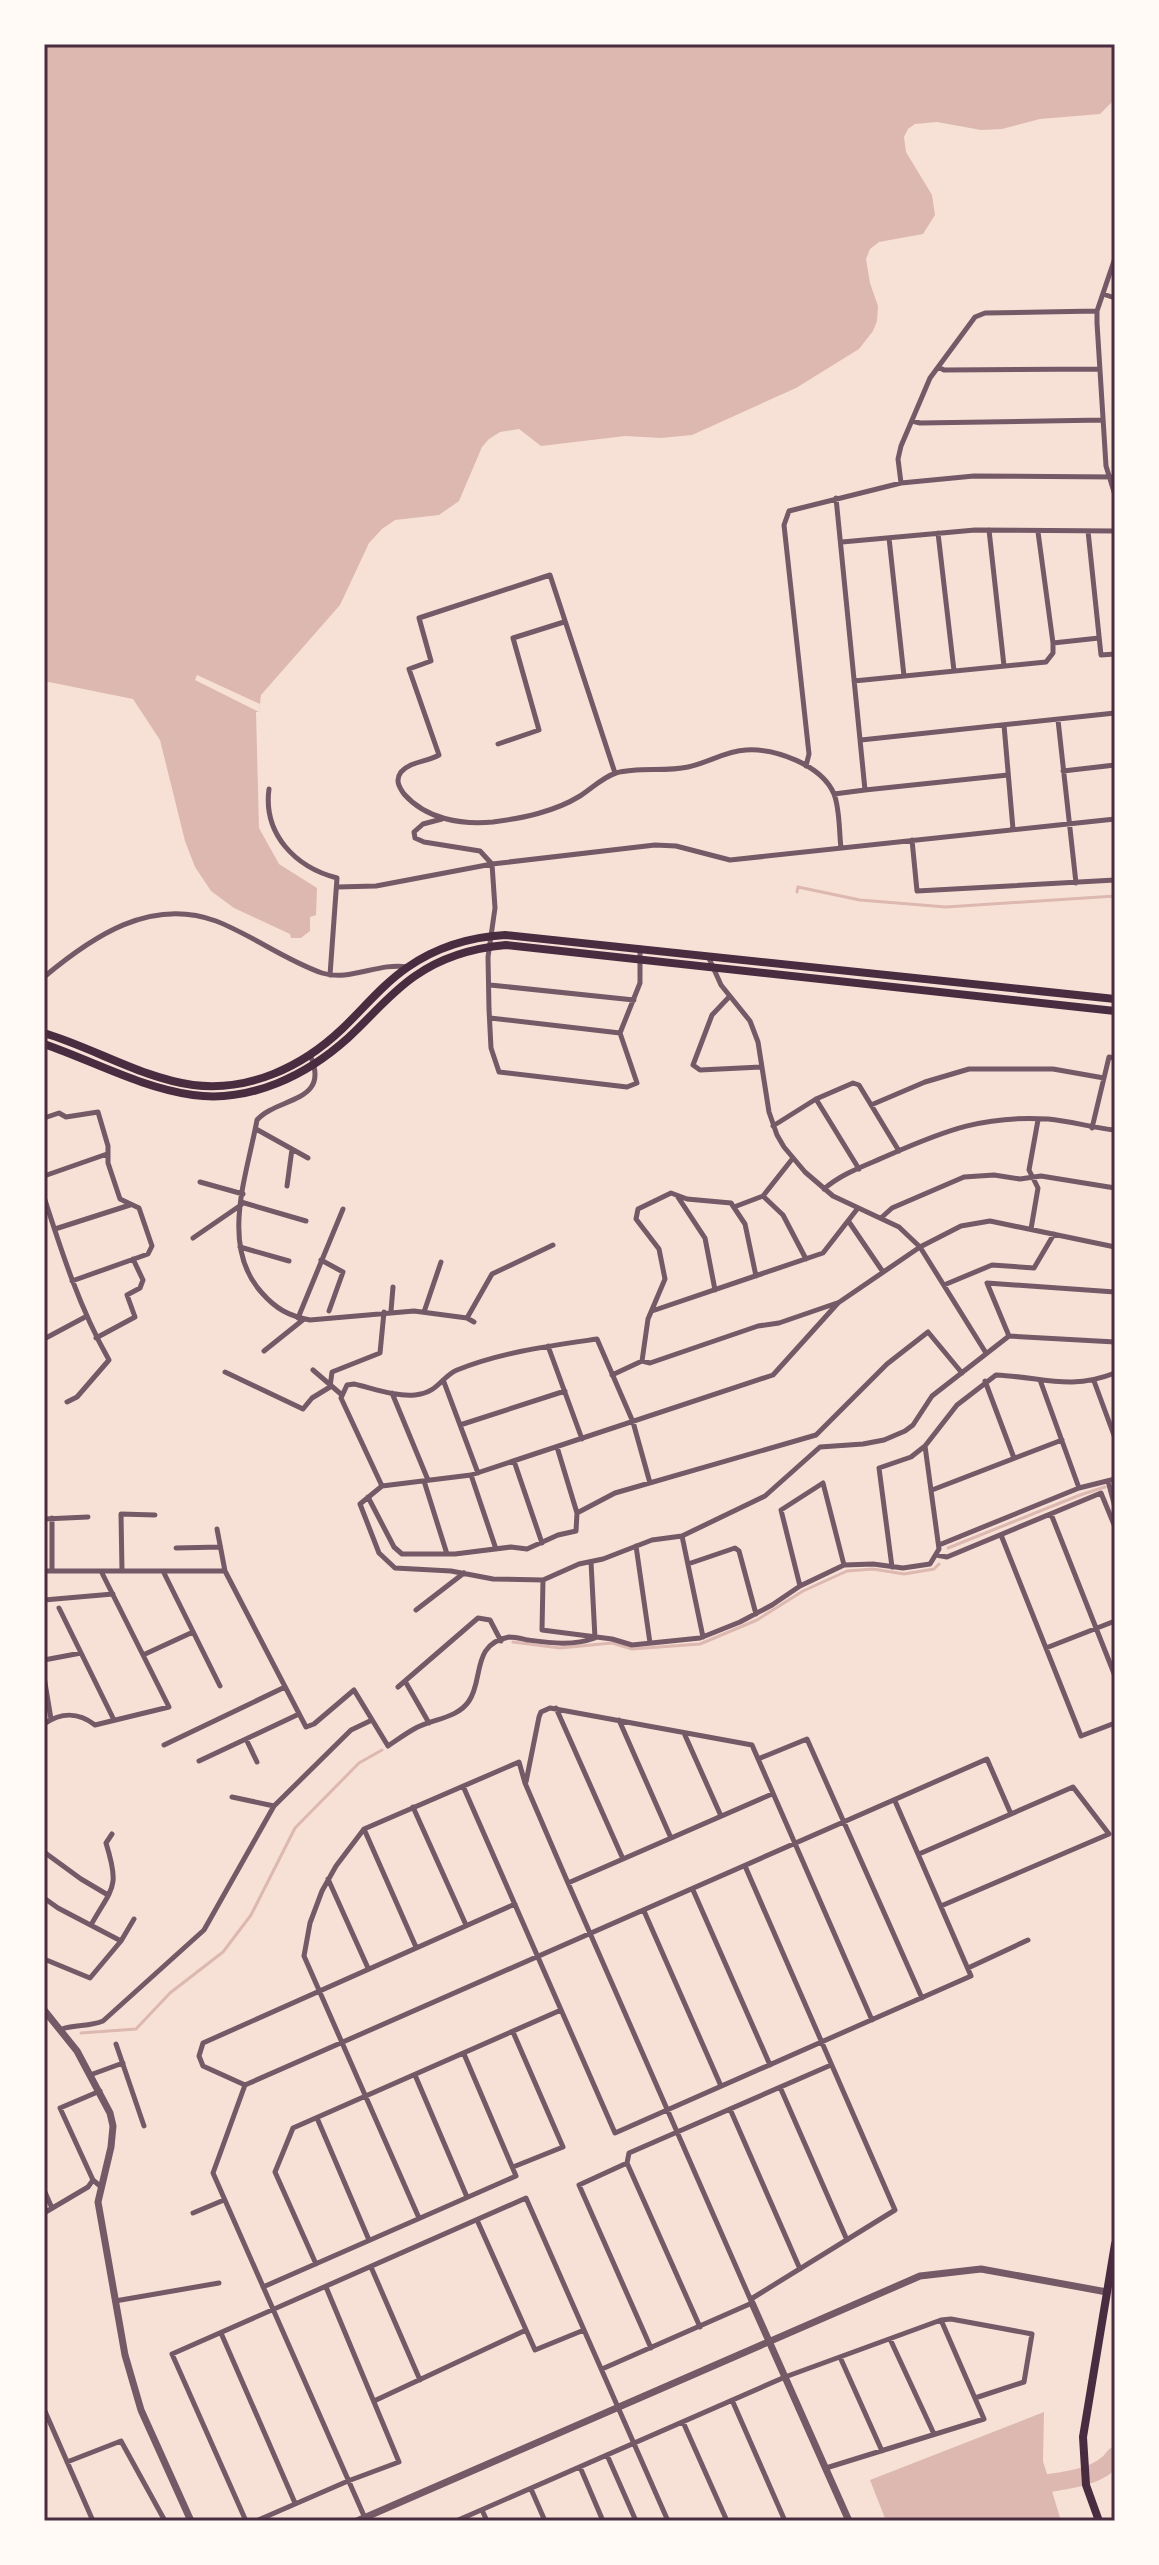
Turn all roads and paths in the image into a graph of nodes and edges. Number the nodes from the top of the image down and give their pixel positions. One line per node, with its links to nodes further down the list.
1 (1115, 258): 2 (street)
2 (1103, 294): 3 (street); 4 (street)
3 (1115, 298)
4 (1097, 311): 5 (street); 6 (street)
5 (937, 367): 6 (street); 8 (street)
6 (1100, 369): 7 (street)
7 (1103, 420): 8 (street); 9 (street)
8 (912, 421): 10 (street)
9 (1111, 477): 10 (street); 11 (street)
10 (901, 483): 12 (street)
11 (1115, 495)
12 (836, 498): 19 (street); 34 (street)
13 (989, 530): 16 (street); 17 (street); 24 (street)
14 (1088, 531): 15 (street); 16 (street); 21 (street)
15 (1115, 531)
16 (1038, 532): 22 (street)
17 (938, 533): 18 (street); 25 (street)
18 (889, 538): 19 (street); 26 (street)
19 (842, 542): 27 (street)
20 (564, 622): 32 (street); 36 (street); 41 (street)
21 (1099, 638): 22 (street); 23 (street)
22 (1053, 643): 24 (street)
23 (1115, 654)
24 (1004, 666): 25 (street)
25 (954, 671): 26 (street)
26 (904, 676): 27 (street)
27 (854, 681): 31 (street)
28 (1115, 713): 29 (street)
29 (1058, 720): 30 (street); 35 (street)
30 (1004, 725): 31 (street); 37 (street)
31 (861, 740): 39 (street)
32 (498, 744)
33 (1115, 765): 35 (street)
34 (806, 766): 36 (street); 40 (street)
35 (1063, 771): 43 (street)
36 (615, 773): 41 (street)
37 (1008, 775): 39 (street); 44 (street)
38 (269, 789): 50 (street)
39 (865, 790): 40 (street)
40 (834, 794): 46 (street)
41 (443, 818): 47 (street)
42 (1115, 819): 43 (street)
43 (1069, 823): 44 (street); 49 (street)
44 (1013, 829): 45 (street)
45 (912, 840): 46 (street); 49 (street)
46 (841, 848): 47 (street)
47 (492, 864): 50 (street); 51 (street)
48 (1115, 880): 49 (street)
49 (1076, 883)
50 (337, 887): 58 (street)
51 (491, 936): 52 (street); 53 (main road); 56 (main road)
52 (489, 946): 55 (main road); 60 (street); 71 (main road)
53 (640, 948): 54 (main road); 55 (street)
54 (708, 955): 57 (street); 62 (main road)
55 (640, 960): 57 (main road); 63 (street)
56 (408, 967): 58 (street); 69 (main road)
57 (713, 968): 61 (street); 64 (main road)
58 (330, 975): 59 (street)
59 (44, 977)
60 (490, 985): 63 (street); 65 (street)
61 (730, 996): 72 (street); 72 (street)
62 (1115, 999)
63 (634, 1000): 67 (street)
64 (1115, 1011)
65 (490, 1018): 67 (street); 67 (street)
66 (44, 1033): 69 (main road)
67 (620, 1033)
68 (44, 1044): 71 (main road)
69 (310, 1055): 71 (street)
70 (1115, 1058): 73 (street)
71 (315, 1065): 80 (street)
72 (761, 1067): 78 (street)
73 (1104, 1078): 75 (street); 79 (street)
74 (816, 1099): 75 (street); 78 (street); 87 (street)
75 (871, 1105): 83 (street)
76 (44, 1118): 84 (street)
77 (1038, 1120): 79 (street); 83 (street); 89 (street)
78 (773, 1126): 86 (street)
79 (1092, 1128): 81 (street)
80 (256, 1129): 82 (street); 94 (street)
81 (1115, 1130)
82 (292, 1149): 85 (street); 91 (street)
83 (899, 1151): 87 (street)
84 (108, 1154): 88 (street); 98 (street)
85 (308, 1158)
86 (793, 1158): 93 (street); 95 (street)
87 (859, 1169): 93 (street)
88 (44, 1176)
89 (1033, 1178): 92 (street); 103 (street); 108 (street)
90 (200, 1182): 94 (street)
91 (287, 1186)
92 (1115, 1188)
93 (824, 1189): 101 (street)
94 (243, 1194): 99 (street)
95 (763, 1196): 100 (street); 117 (street)
96 (44, 1197): 107 (street)
97 (678, 1197): 100 (street); 126 (street); 130 (street)
98 (131, 1204): 107 (street); 116 (street)
99 (241, 1204): 104 (street); 111 (street); 113 (street)
100 (734, 1207): 122 (street)
101 (858, 1208): 103 (street); 105 (street)
102 (343, 1209): 118 (street)
103 (881, 1218): 114 (street)
104 (306, 1221)
105 (849, 1222): 117 (street); 121 (street)
106 (44, 1228): 107 (street)
107 (54, 1228): 123 (street)
108 (1031, 1229): 109 (street); 114 (street)
109 (1054, 1234): 115 (street); 124 (street)
110 (1115, 1237): 115 (street)
111 (193, 1238)
112 (553, 1245): 135 (street)
113 (240, 1247): 119 (street); 134 (street)
114 (920, 1247): 121 (street); 124 (street)
115 (1113, 1247)
116 (133, 1259): 123 (street); 138 (street)
117 (806, 1259): 122 (street)
118 (321, 1260): 129 (street); 134 (street)
119 (289, 1261)
120 (441, 1262): 132 (street)
121 (883, 1272): 128 (street)
122 (756, 1276): 126 (street)
123 (72, 1281): 133 (street)
124 (944, 1285): 143 (street)
125 (393, 1287): 131 (street)
126 (715, 1290): 130 (street)
127 (1115, 1292): 137 (street)
128 (838, 1303): 144 (street); 159 (street)
129 (329, 1311)
130 (652, 1311): 144 (street)
131 (387, 1312): 132 (street); 134 (street); 154 (street)
132 (424, 1312): 135 (street)
133 (87, 1316): 138 (street); 139 (street)
134 (301, 1318): 142 (street)
135 (467, 1318): 136 (street)
136 (474, 1322)
137 (1009, 1336): 140 (street); 143 (street)
138 (96, 1338): 158 (street)
139 (44, 1339)
140 (1115, 1342)
141 (548, 1346): 149 (street); 153 (street); 155 (street)
142 (264, 1351)
143 (986, 1353): 147 (street)
144 (642, 1361): 149 (street)
145 (313, 1370): 154 (street)
146 (225, 1372): 154 (street)
147 (962, 1373): 161 (street); 167 (street)
148 (1115, 1373): 152 (street)
149 (612, 1375): 159 (street)
150 (1039, 1380): 151 (street); 152 (street); 164 (street)
151 (985, 1381): 165 (street); 168 (street)
152 (1094, 1381): 162 (street)
153 (444, 1382): 156 (street); 160 (street)
154 (330, 1387): 157 (street)
155 (565, 1391): 160 (street); 163 (street)
156 (391, 1392): 157 (street); 172 (street)
157 (342, 1395): 175 (street)
158 (67, 1402)
159 (633, 1422): 163 (street); 174 (street)
160 (460, 1425): 170 (street)
161 (816, 1435): 167 (street); 174 (street)
162 (1115, 1438)
163 (582, 1439): 166 (street)
164 (1062, 1440): 168 (street); 176 (street)
165 (925, 1446): 177 (street); 201 (street)
166 (557, 1447): 169 (street); 180 (street)
167 (820, 1447): 189 (street)
168 (1014, 1458): 177 (street)
169 (514, 1461): 170 (street); 190 (street)
170 (475, 1474): 172 (street); 195 (street)
171 (1115, 1479): 173 (street)
172 (426, 1481): 175 (street); 196 (street)
173 (1108, 1481): 176 (street); 179 (street)
174 (650, 1483): 180 (street)
175 (382, 1486): 178 (street)
176 (1079, 1488): 191 (street)
177 (931, 1490): 191 (street)
178 (368, 1497): 196 (street); 208 (street)
179 (1115, 1507)
180 (577, 1513): 190 (street)
181 (1051, 1514): 186 (street); 188 (street); 217 (street)
182 (155, 1515): 205 (street)
183 (88, 1517): 184 (street)
184 (52, 1518): 185 (street); 203 (street)
185 (44, 1519)
186 (1115, 1527)
187 (217, 1529): 193 (street)
188 (1001, 1535): 197 (street); 223 (street)
189 (682, 1536): 192 (street); 199 (street)
190 (542, 1543): 195 (street)
191 (939, 1545): 197 (street)
192 (636, 1546): 198 (street); 222 (street)
193 (220, 1547): 194 (street); 207 (street)
194 (176, 1548)
195 (496, 1549): 196 (street)
196 (447, 1554)
197 (936, 1555): 201 (street)
198 (591, 1562): 209 (street); 220 (street)
199 (688, 1564): 215 (street); 219 (street)
200 (844, 1565): 201 (street); 210 (street); 210 (street)
201 (892, 1567)
202 (44, 1571): 203 (street)
203 (52, 1571): 204 (street)
204 (101, 1571): 205 (street); 211 (street)
205 (122, 1571): 206 (street)
206 (163, 1571): 207 (street); 218 (street)
207 (225, 1571): 231 (street)
208 (464, 1573): 209 (street); 214 (street)
209 (543, 1580): 220 (street)
210 (800, 1586): 215 (street)
211 (113, 1594): 212 (street); 225 (street)
212 (44, 1600)
213 (59, 1608): 224 (street)
214 (416, 1610)
215 (756, 1614): 219 (street)
216 (1115, 1621): 217 (street)
217 (1096, 1628): 223 (street); 227 (street)
218 (193, 1632): 225 (street); 230 (street)
219 (703, 1637): 222 (street)
220 (595, 1638): 221 (street); 222 (street)
221 (501, 1641): 229 (street); 239 (street)
222 (650, 1643)
223 (1046, 1648): 240 (street)
224 (81, 1653): 226 (street); 236 (street)
225 (143, 1655): 236 (street)
226 (44, 1660)
227 (1115, 1676)
228 (44, 1677): 235 (street)
229 (405, 1681): 232 (street); 239 (street)
230 (220, 1686)
231 (285, 1687): 234 (street); 244 (street)
232 (398, 1687)
233 (556, 1708): 238 (street); 248 (street); 264 (street)
234 (299, 1714): 237 (street); 243 (street)
235 (51, 1719): 236 (street); 241 (street)
236 (114, 1720)
237 (372, 1720): 239 (street); 253 (street)
238 (619, 1720): 242 (street); 260 (street)
239 (429, 1723)
240 (1115, 1723)
241 (44, 1724)
242 (684, 1732): 245 (street); 256 (street)
243 (246, 1739): 246 (street); 247 (street)
244 (164, 1745)
245 (758, 1759): 250 (street); 257 (street)
246 (199, 1761)
247 (257, 1762)
248 (525, 1783): 249 (street); 267 (street)
249 (463, 1786): 254 (street); 271 (street)
250 (772, 1794): 256 (street); 261 (street)
251 (232, 1797): 253 (street)
252 (895, 1801): 255 (street); 257 (street); 263 (street)
253 (274, 1806): 290 (street)
254 (413, 1807): 258 (street); 276 (street)
255 (1011, 1814): 263 (street); 272 (street)
256 (721, 1816): 260 (street)
257 (844, 1823): 261 (street); 286 (street)
258 (364, 1829): 266 (street); 280 (street)
259 (112, 1834): 269 (street)
260 (671, 1838): 264 (street)
261 (795, 1844): 265 (street); 289 (street)
262 (44, 1852): 269 (street)
263 (919, 1854): 272 (street)
264 (623, 1859): 267 (street)
265 (745, 1866): 268 (street); 292 (street)
266 (328, 1879): 283 (street); 285 (street)
267 (568, 1883): 277 (street)
268 (693, 1890): 273 (street); 297 (street)
269 (108, 1895): 275 (street)
270 (44, 1898): 275 (street)
271 (515, 1904): 276 (street); 281 (street)
272 (941, 1906): 284 (street)
273 (644, 1911): 277 (street); 302 (street)
274 (134, 1919): 279 (street)
275 (91, 1925): 279 (street)
276 (466, 1925): 280 (street)
277 (591, 1934): 281 (street); 307 (street)
278 (1028, 1940): 284 (street)
279 (121, 1941): 282 (street)
280 (416, 1947): 283 (street)
281 (538, 1957): 287 (street); 294 (street)
282 (44, 1959)
283 (368, 1968): 285 (street)
284 (968, 1968): 286 (street)
285 (318, 1989): 294 (street); 301 (street)
286 (922, 1998): 289 (street)
287 (561, 2010): 291 (street); 307 (street)
288 (45, 2013): 290 (street)
289 (872, 2020): 292 (street)
290 (62, 2029): 299 (street)
291 (513, 2032): 295 (street); 312 (street)
292 (821, 2042): 297 (street); 298 (street)
293 (116, 2044): 296 (street)
294 (342, 2044): 301 (street); 305 (street)
295 (464, 2054): 300 (street); 312 (street)
296 (123, 2063): 299 (street); 309 (street)
297 (770, 2065): 302 (street)
298 (831, 2065): 303 (street); 324 (street)
299 (90, 2075): 304 (street)
300 (415, 2075): 305 (street); 316 (street)
301 (245, 2085): 317 (street)
302 (721, 2086): 307 (street)
303 (780, 2087): 306 (street); 324 (street)
304 (100, 2091): 313 (street); 314 (street)
305 (365, 2097): 308 (street); 321 (street)
306 (730, 2109): 310 (street); 328 (street)
307 (668, 2110): 310 (street)
308 (317, 2118): 323 (street); 326 (street)
309 (144, 2126)
310 (677, 2132): 311 (street); 334 (street)
311 (627, 2163): 337 (street); 343 (street)
312 (513, 2167): 316 (street)
313 (93, 2180): 314 (street); 318 (street)
314 (100, 2186): 333 (street)
315 (44, 2190): 318 (street)
316 (467, 2197): 321 (street)
317 (224, 2200): 320 (street); 330 (street)
318 (52, 2208): 319 (street)
319 (44, 2213)
320 (193, 2213)
321 (419, 2218): 323 (street)
322 (477, 2220): 327 (street); 338 (street); 339 (street)
323 (369, 2240): 326 (street)
324 (847, 2240): 328 (street)
325 (1115, 2244): 332 (main road)
326 (316, 2264): 330 (street)
327 (371, 2267): 331 (street); 347 (street)
328 (800, 2269): 334 (street)
329 (219, 2283): 333 (street)
330 (263, 2287): 335 (street)
331 (326, 2287): 335 (street); 350 (street)
332 (1107, 2292): 341 (street); 380 (main road)
333 (115, 2301): 368 (street)
334 (752, 2301): 337 (street); 341 (street)
335 (273, 2311): 340 (street); 361 (street)
336 (941, 2320): 342 (street); 348 (street); 348 (street)
337 (700, 2327): 343 (street)
338 (526, 2330): 339 (street); 347 (street)
339 (584, 2330): 345 (street)
340 (221, 2333): 363 (street); 369 (street)
341 (769, 2339): 346 (street); 351 (street)
342 (890, 2339): 344 (street); 354 (street)
343 (651, 2348): 345 (street)
344 (840, 2357): 346 (street); 356 (street)
345 (602, 2369): 351 (street)
346 (785, 2377): 349 (street); 360 (street)
347 (420, 2380): 350 (street)
348 (975, 2398): 354 (street)
349 (732, 2400): 353 (street); 378 (street)
350 (374, 2401): 361 (street)
351 (618, 2407): 355 (street); 365 (street)
352 (44, 2409): 358 (street)
353 (683, 2422): 355 (street); 377 (street)
354 (934, 2434): 356 (street)
355 (634, 2443): 357 (street); 376 (street)
356 (882, 2451): 360 (street)
357 (607, 2455): 359 (street); 375 (street)
358 (67, 2462): 366 (street); 367 (street)
359 (580, 2467): 362 (street); 374 (street)
360 (826, 2468): 379 (street)
361 (348, 2481): 363 (street); 365 (street)
362 (531, 2489): 364 (street); 373 (street)
363 (295, 2503): 370 (street)
364 (482, 2510): 371 (street); 372 (street)
365 (365, 2519)
366 (93, 2521)
367 (165, 2521)
368 (191, 2521)
369 (246, 2521)
370 (256, 2521)
371 (456, 2521)
372 (487, 2521)
373 (545, 2521)
374 (603, 2521)
375 (636, 2521)
376 (668, 2521)
377 (727, 2521)
378 (785, 2521)
379 (849, 2521)
380 (1099, 2521)

